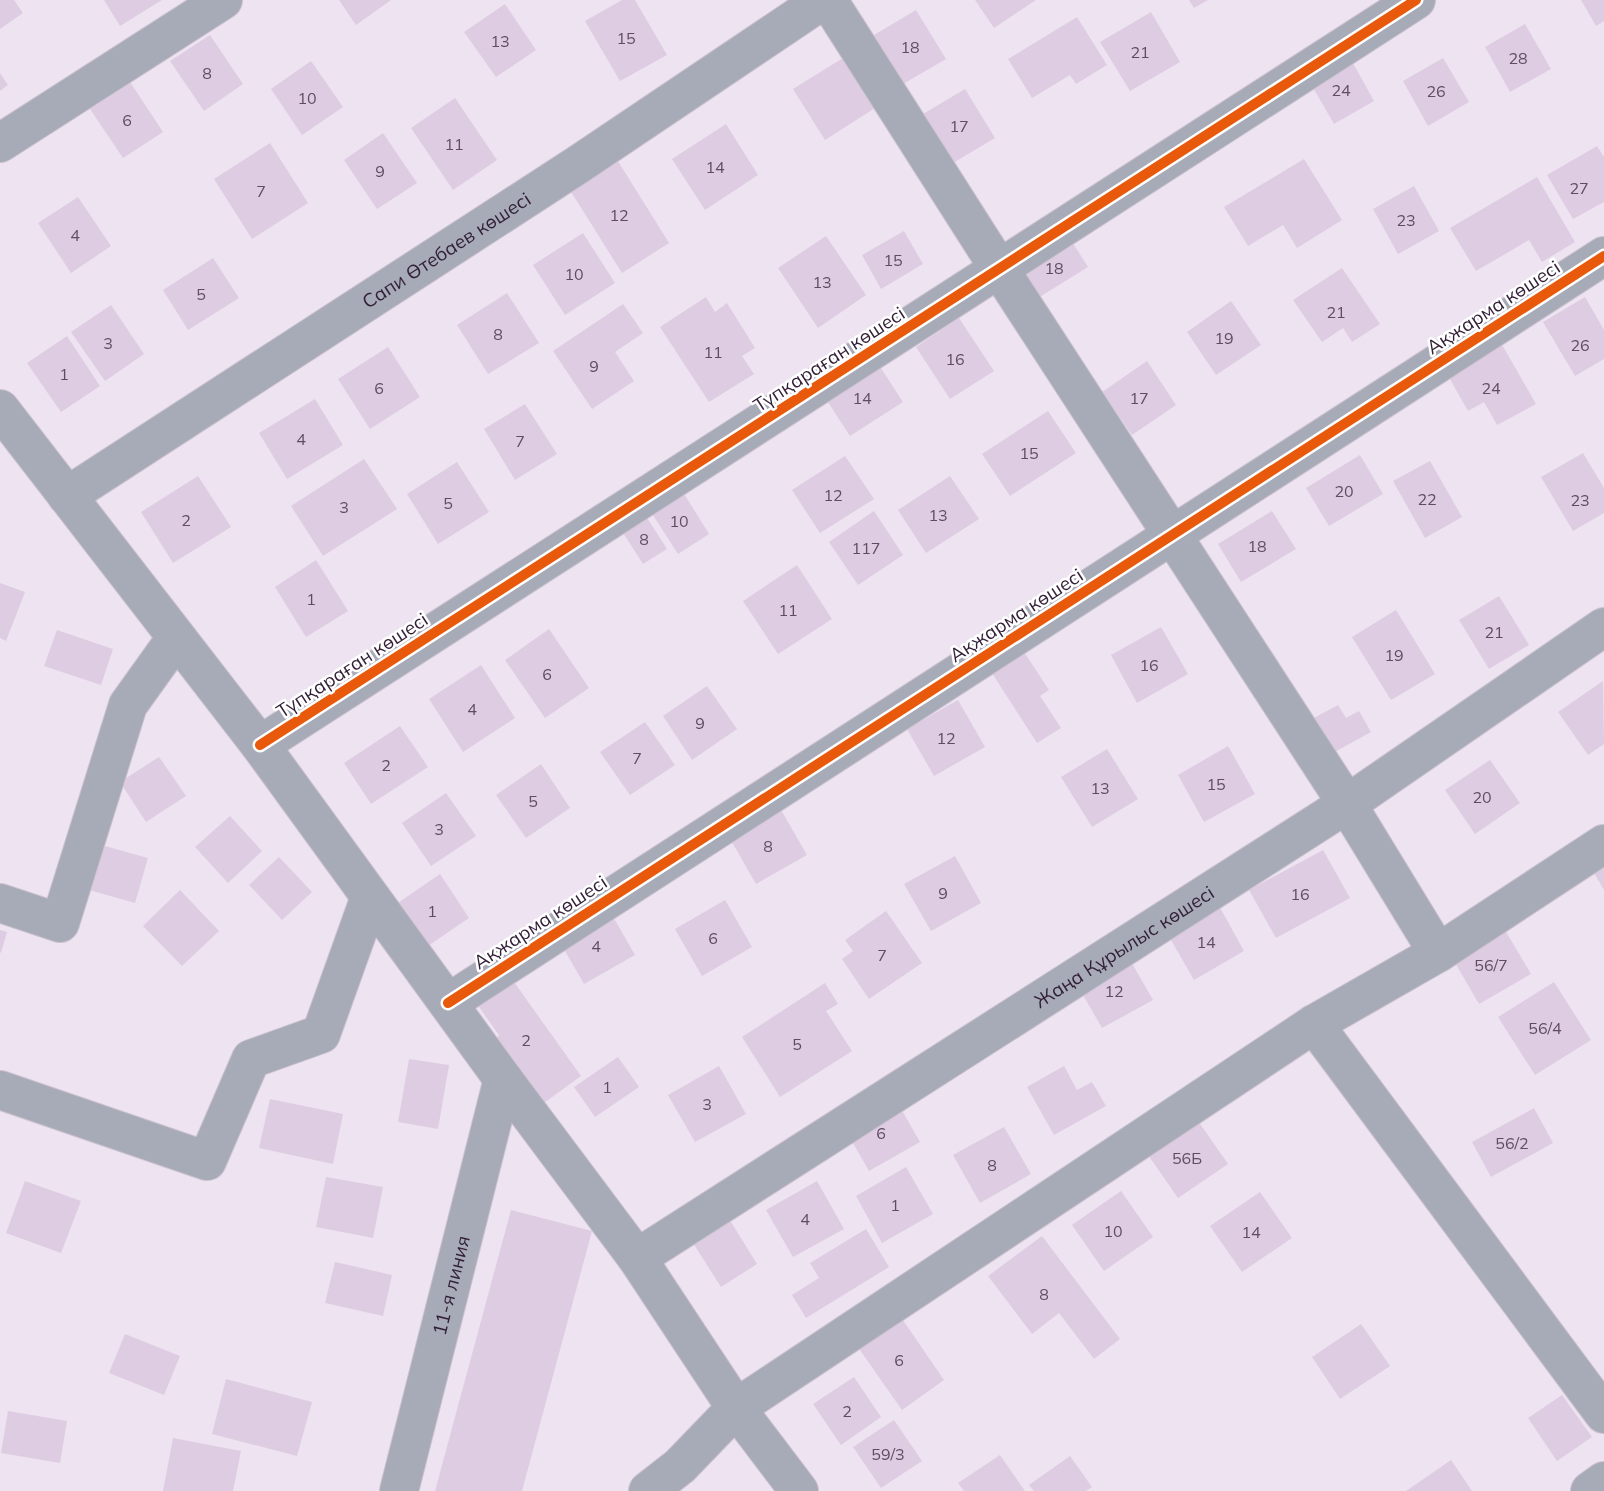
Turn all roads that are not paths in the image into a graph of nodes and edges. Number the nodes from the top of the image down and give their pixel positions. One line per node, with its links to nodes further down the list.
1 (223, 0): 4 (street)
2 (825, 0): 6 (street); 8 (street, Сапи Өтебаев көшесі)
3 (1416, 0): 6 (street, Түпқараған көшесі)
4 (0, 143)
5 (1604, 256): 9 (street, Ақжарма көшесі)
6 (1000, 270): 9 (street); 12 (street, Түпқараған көшесі)
7 (0, 409): 8 (street)
8 (67, 496): 11 (street)
9 (1172, 534): 13 (street); 18 (street, Ақжарма көшесі)
10 (1604, 626): 13 (street, Жаңа Құрылыс көшесі)
11 (176, 638): 12 (street); 16 (street)
12 (260, 746): 15 (street)
13 (1347, 804): 17 (street); 22 (street, Жаңа Құрылыс көшесі)
14 (1604, 844): 17 (street)
15 (370, 897): 18 (street); 21 (street)
16 (0, 903)
17 (1438, 953): 19 (street)
18 (448, 1003): 20 (street)
19 (1314, 1024): 23 (street); 24 (street)
20 (503, 1079): 22 (street); 26 (street, 11-я линия)
21 (0, 1090)
22 (637, 1258): 23 (street)
23 (736, 1408): 27 (street); 28 (street)
24 (1604, 1414)
25 (1604, 1481): 29 (street)
26 (399, 1491)
27 (648, 1491)
28 (799, 1491)
29 (1590, 1491)

